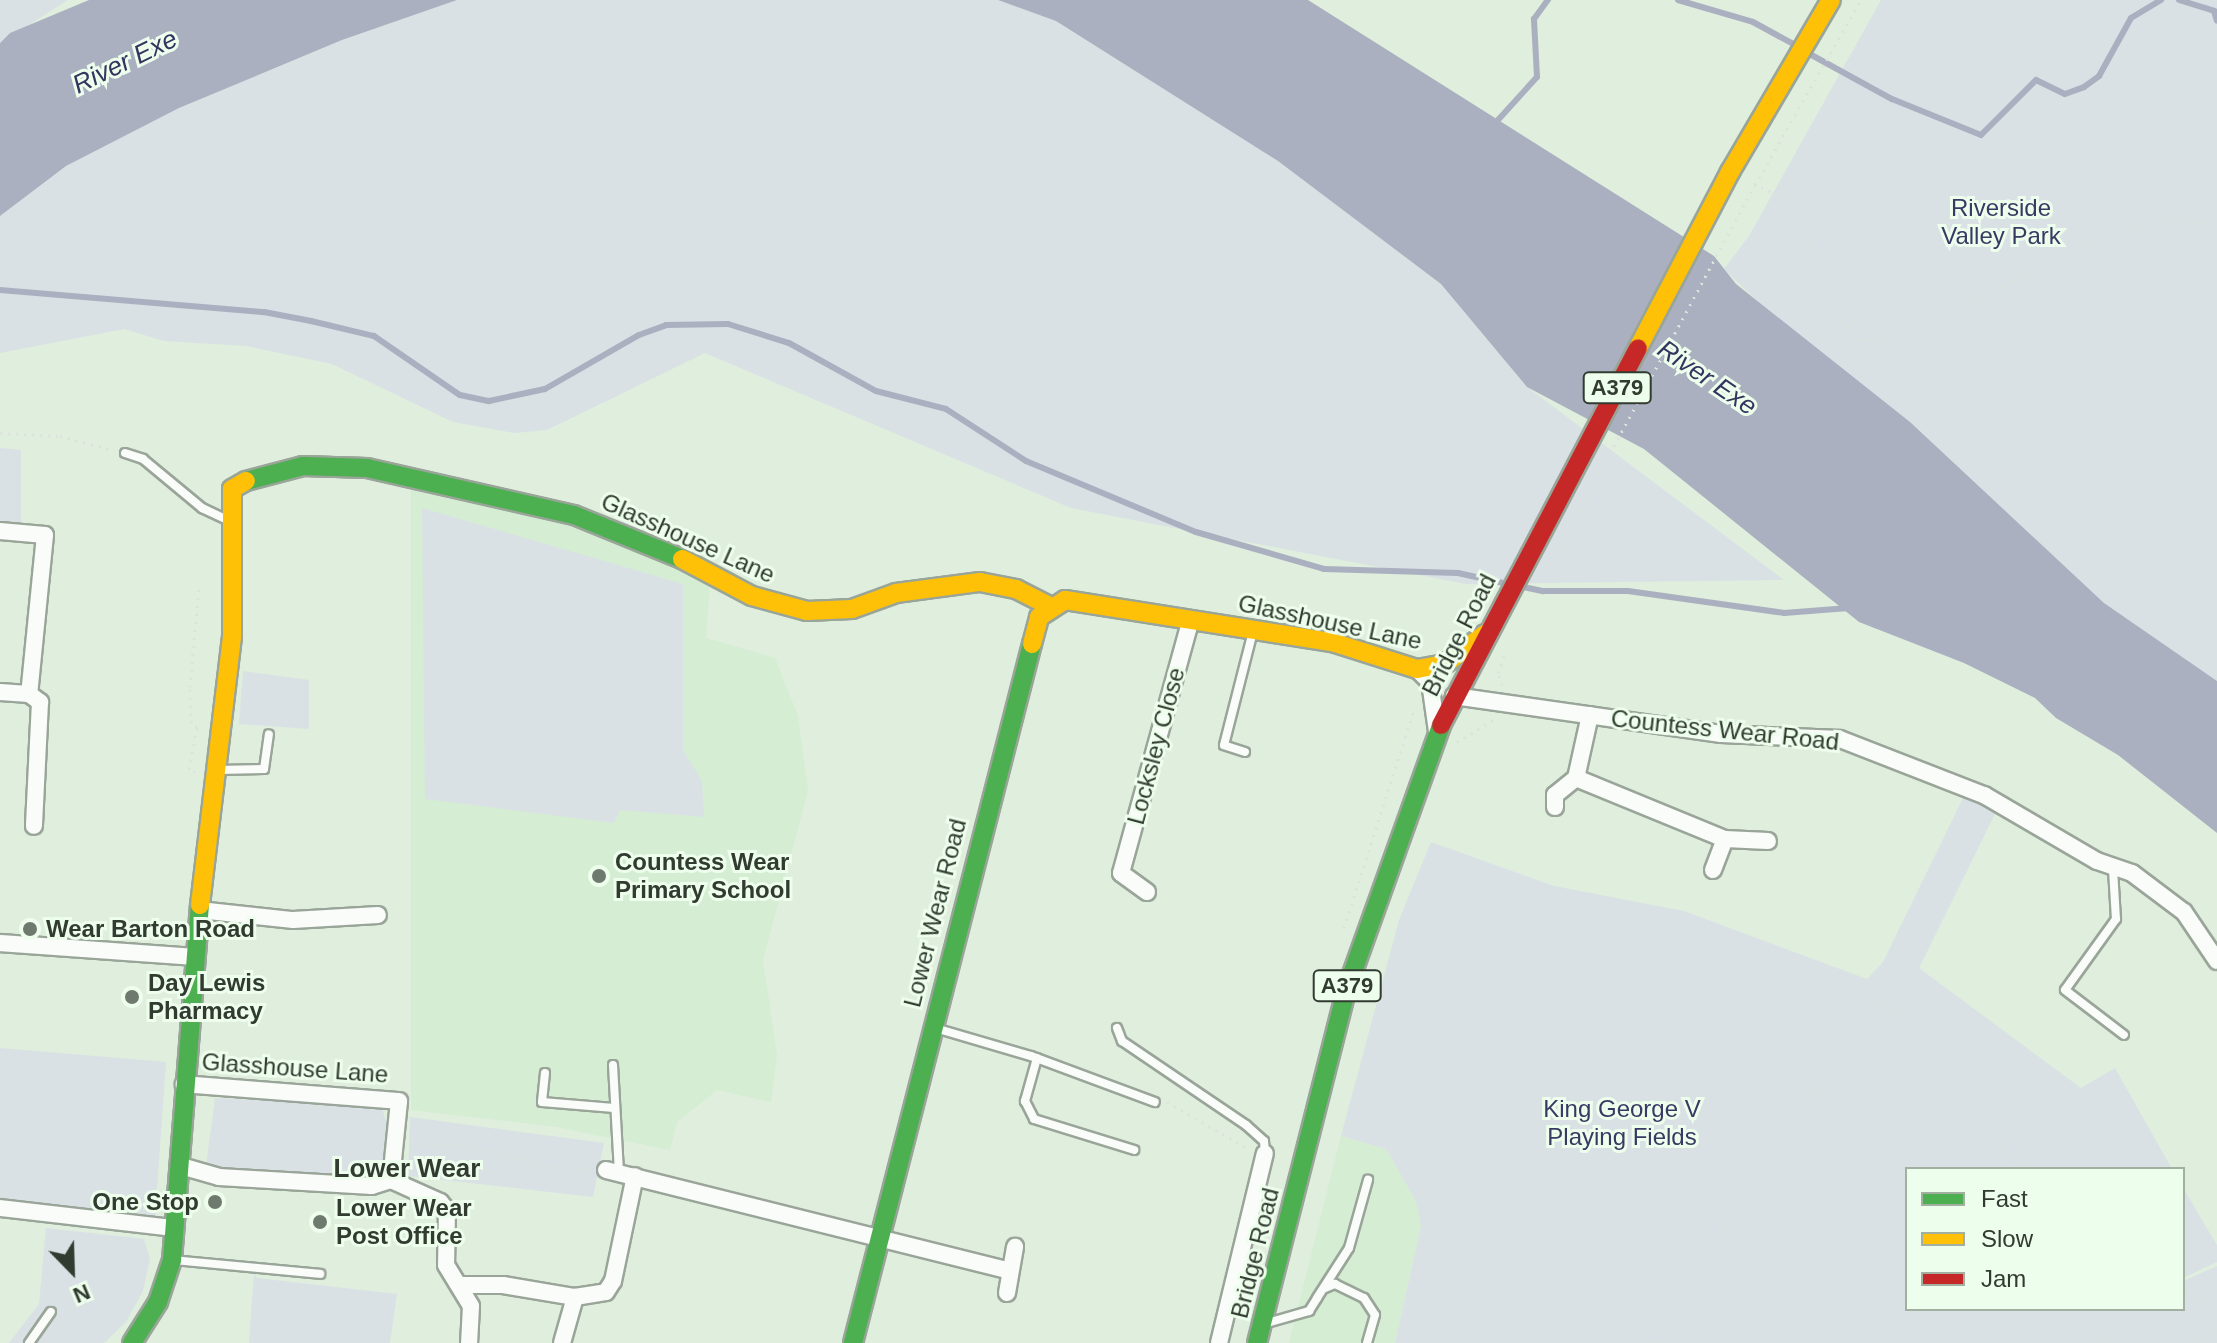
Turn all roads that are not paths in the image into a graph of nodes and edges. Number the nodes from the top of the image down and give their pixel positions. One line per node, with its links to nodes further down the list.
1 (1831, 0): 8 (street, Bridge Road / A379)
2 (125, 453): 3 (lane)
3 (228, 520): 5 (street, Glasshouse Lane); 17 (street, Glasshouse Lane)
4 (0, 531): 11 (street)
5 (1050, 606): 6 (street, Glasshouse Lane); 31 (street, Lower Wear Road)
6 (1191, 619): 7 (street, Glasshouse Lane); 25 (street, Locksley Close)
7 (1254, 629): 9 (street, Glasshouse Lane); 16 (lane)
8 (1485, 634): 9 (street, Glasshouse Lane); 12 (street, Bridge Road / A379)
9 (1417, 669): 14 (street)
10 (0, 692): 11 (street)
11 (29, 694): 20 (street)
12 (1454, 696): 13 (street, Countess Wear Road); 14 (street, Bridge Road / A379)
13 (1590, 715): 18 (street); 23 (street, Countess Wear Road)
14 (1437, 732): 58 (street, Bridge Road / A379)
15 (269, 734): 17 (lane)
16 (1245, 752)
17 (214, 776): 26 (street, Glasshouse Lane)
18 (1576, 778): 19 (street); 21 (street)
19 (1555, 807)
20 (34, 826)
21 (1725, 839): 22 (street); 24 (street)
22 (1768, 841)
23 (2113, 869): 30 (street, Countess Wear Road); 33 (lane)
24 (1713, 870)
25 (1147, 892)
26 (199, 910): 27 (street); 29 (street, Glasshouse Lane)
27 (378, 915)
28 (0, 943): 29 (street)
29 (194, 957): 37 (street, Glasshouse Lane)
30 (2217, 961)
31 (931, 1027): 34 (lane); 48 (street, Lower Wear Road)
32 (1117, 1028): 41 (lane)
33 (2124, 1035)
34 (1037, 1058): 38 (lane); 40 (lane)
35 (613, 1065): 39 (lane)
36 (545, 1073): 39 (lane)
37 (184, 1084): 42 (street, Glasshouse Lane); 44 (street, Glasshouse Lane)
38 (1155, 1102)
39 (614, 1108): 43 (lane)
40 (1134, 1150)
41 (1264, 1156): 64 (street, Bridge Road)
42 (181, 1166): 44 (street); 47 (street, Glasshouse Lane)
43 (620, 1172): 48 (street); 56 (street)
44 (391, 1180): 53 (street)
45 (1368, 1180): 54 (lane)
46 (0, 1208): 47 (street)
47 (173, 1228): 50 (street, Glasshouse Lane)
48 (881, 1238): 51 (street); 63 (street, Lower Wear Road)
49 (1015, 1247): 51 (street)
50 (172, 1260): 52 (lane); 60 (street, Glasshouse Lane)
51 (1010, 1271): 55 (street)
52 (320, 1274)
53 (459, 1285): 56 (street); 61 (street)
54 (1324, 1288): 58 (lane); 66 (lane)
55 (1007, 1293)
56 (575, 1297): 62 (street)
57 (51, 1312): 59 (lane)
58 (1262, 1324): 65 (street, Bridge Road / A379)
59 (29, 1343)
60 (132, 1343)
61 (469, 1343)
62 (562, 1343)
63 (853, 1343)
64 (1219, 1343)
65 (1257, 1343)
66 (1367, 1343)

